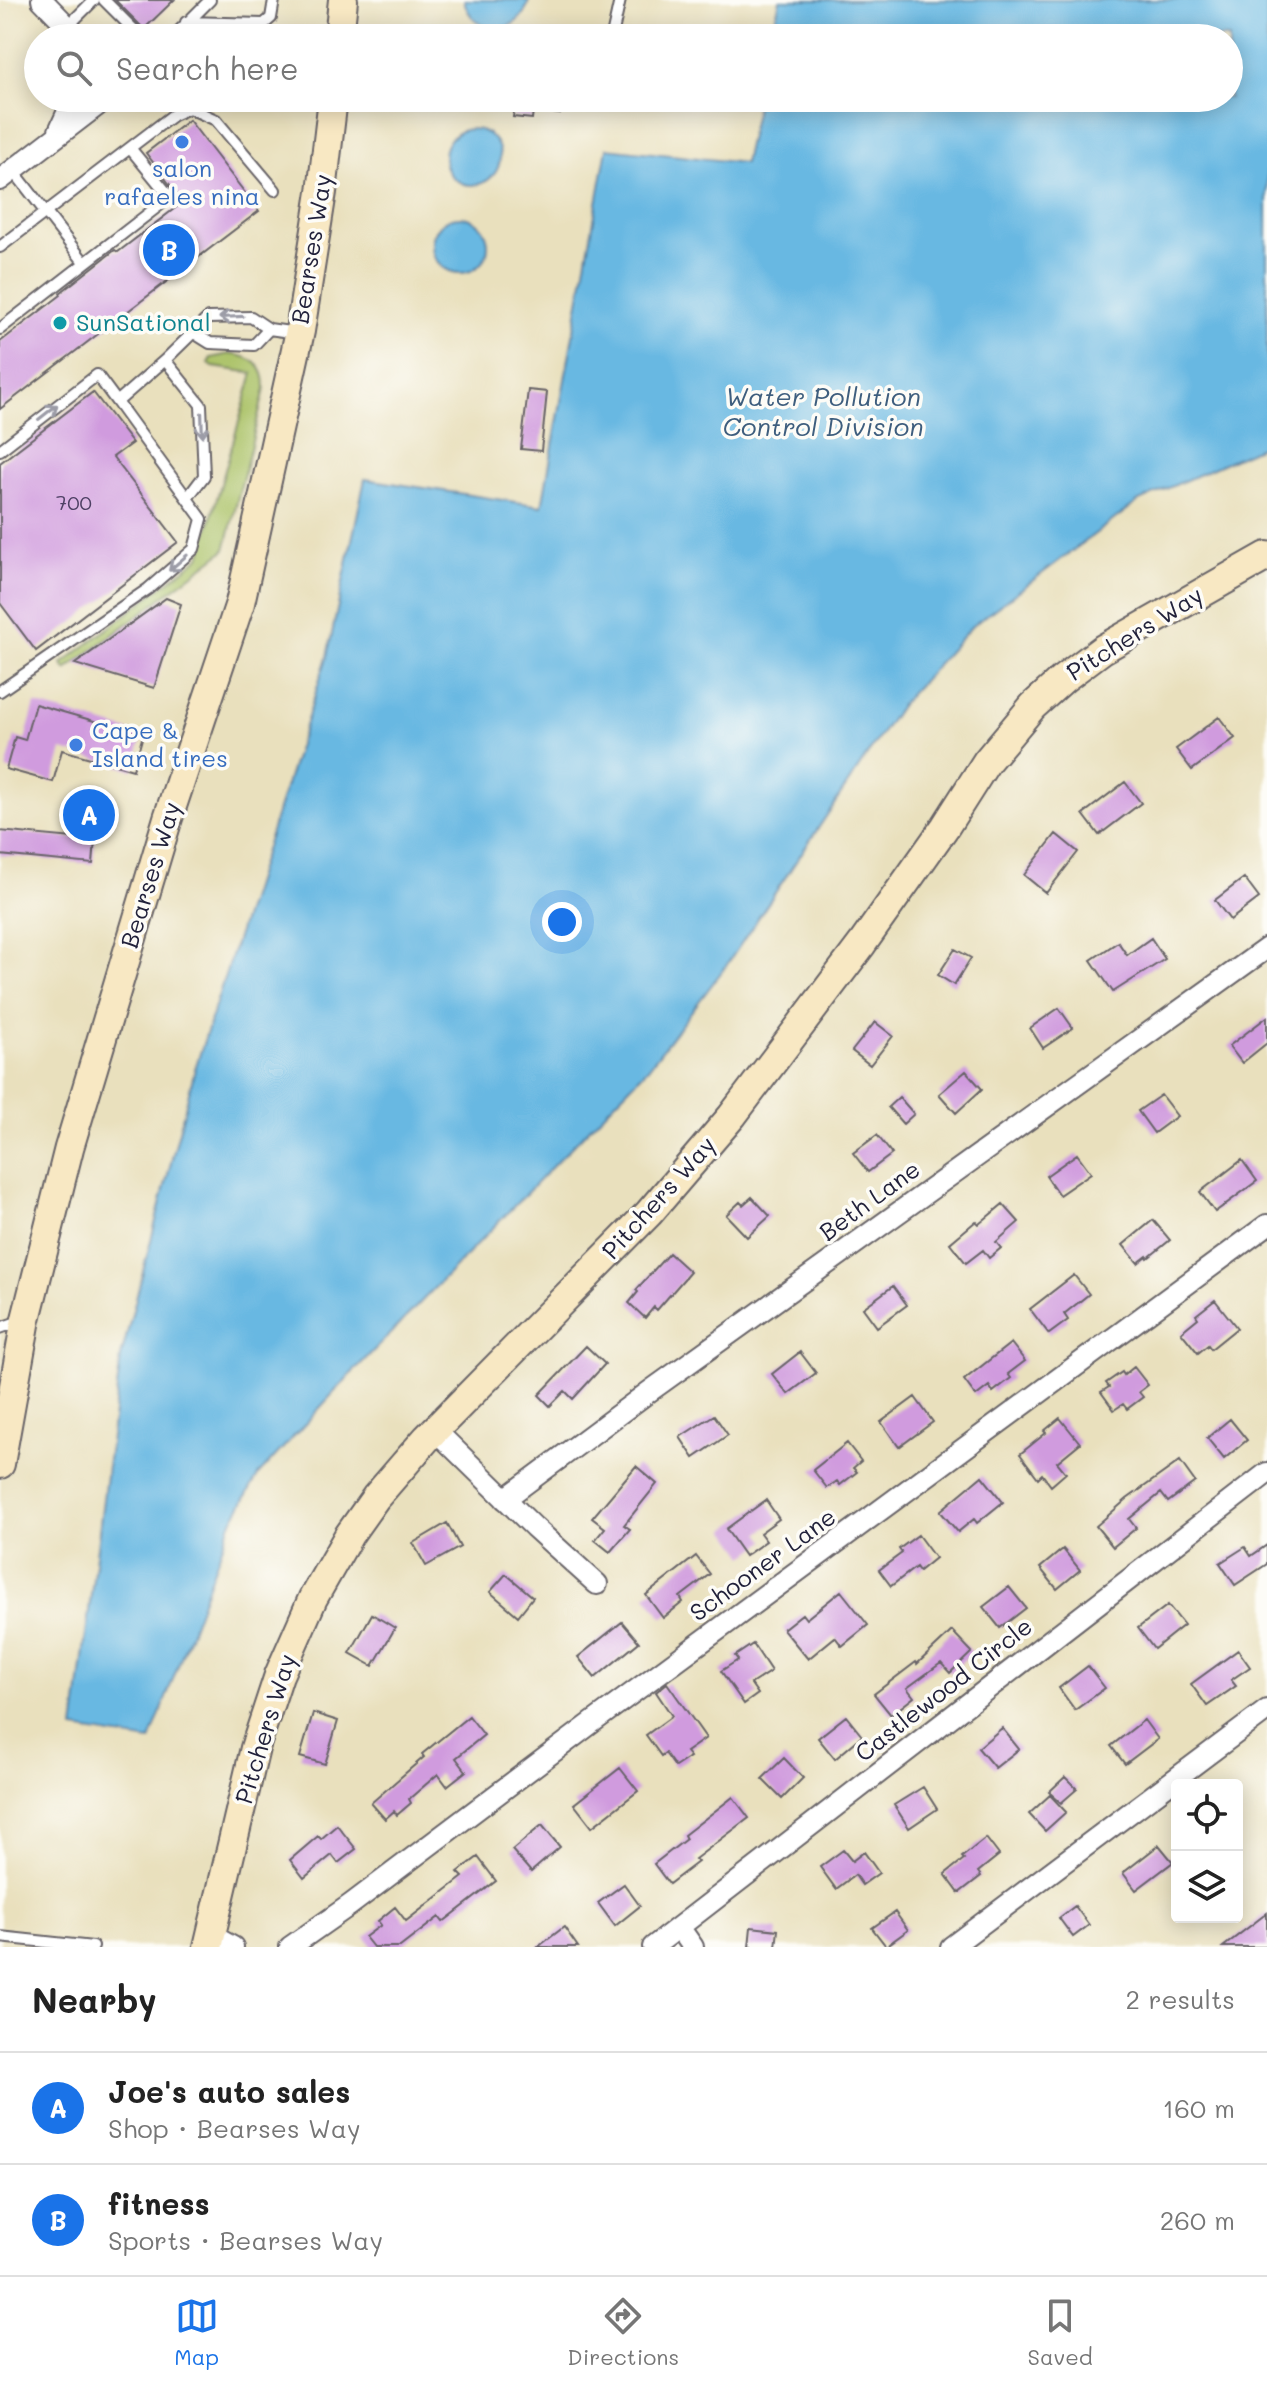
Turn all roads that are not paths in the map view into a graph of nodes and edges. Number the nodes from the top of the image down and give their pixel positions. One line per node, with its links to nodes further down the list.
1 (94, 0): 10 (lane)
2 (104, 0): 11 (lane)
3 (210, 0): 8 (lane)
4 (274, 0): 8 (lane)
5 (343, 0): 12 (main road)
6 (620, 0): 13 (lane)
7 (45, 1): 9 (street)
8 (186, 22)
9 (63, 24)
10 (78, 24)
11 (128, 24)
12 (340, 24)
13 (615, 24)
14 (67, 112): 19 (street)
15 (89, 112): 19 (street)
16 (180, 112): 20 (lane)
17 (198, 112): 22 (lane)
18 (331, 112): 29 (main road, Bearses Way)
19 (55, 138): 21 (street)
20 (130, 148): 23 (lane); 25 (lane)
21 (6, 175): 23 (lane)
22 (275, 190)
23 (45, 213): 24 (lane); 25 (lane)
24 (0, 247)
25 (84, 262): 26 (lane)
26 (0, 329)
27 (269, 329): 28 (lane); 28 (lane, one-way to 28); 29 (lane)
28 (194, 333): 30 (lane)
29 (299, 333): 38 (main road, Bearses Way)
30 (165, 360): 31 (lane); 33 (lane, one-way to 33)
31 (117, 402): 32 (lane, one-way to 31); 33 (lane)
32 (0, 450)
33 (188, 497): 35 (lane, one-way to 35)
34 (1267, 556): 40 (main road, Pitchers Way)
35 (0, 691)
36 (1267, 948): 43 (street, Beth Lane)
37 (1267, 1225): 50 (street, Schooner Lane)
38 (13, 1323): 39 (main road, Bearses Way)
39 (5, 1394): 41 (main road, Bearses Way)
40 (435, 1430): 43 (street); 48 (main road, Pitchers Way)
41 (0, 1464)
42 (1267, 1473): 46 (street, Castlewood Circle)
43 (505, 1499): 44 (street)
44 (597, 1584)
45 (1267, 1710): 53 (street)
46 (679, 1927): 51 (street, Castlewood Circle); 52 (street)
47 (0, 1937): 49 (lane)
48 (217, 1943)
49 (93, 1947)
50 (290, 1947)
51 (653, 1947)
52 (693, 1947)
53 (951, 1947)

